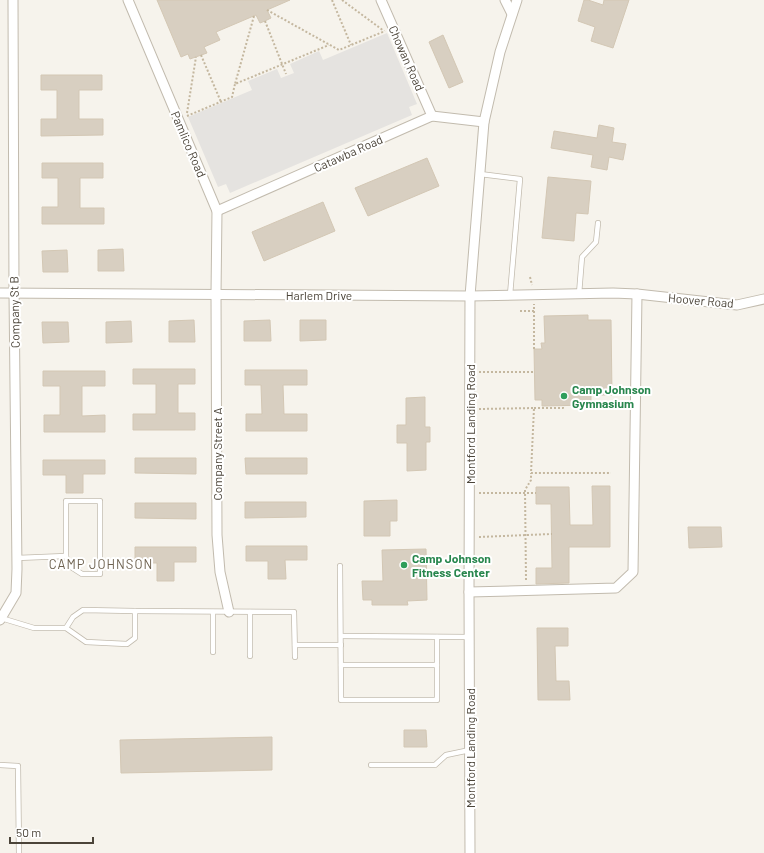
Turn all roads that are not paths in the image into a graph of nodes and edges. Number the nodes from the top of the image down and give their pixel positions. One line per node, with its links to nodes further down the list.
1 (13, 0): 13 (street, Company St B)
2 (128, 0): 10 (street, Pamlico Road)
3 (382, 0): 7 (street, Chowan Road)
4 (505, 0): 6 (street)
5 (517, 0): 6 (street, Montford Landing Road)
6 (512, 14): 8 (street, Montford Landing Road)
7 (432, 116): 8 (street); 10 (street, Catawba Road)
8 (484, 122): 9 (street, Montford Landing Road)
9 (480, 174): 17 (lane); 18 (street, Montford Landing Road)
10 (217, 211): 14 (street, Pamlico Road)
11 (598, 223): 15 (lane)
12 (0, 293): 13 (street, Harlem Drive)
13 (14, 293): 14 (street, Harlem Drive); 21 (street, Company St B)
14 (216, 294): 18 (street, Harlem Drive); 26 (street, Company Street A)
15 (579, 294): 16 (street, Harlem Drive); 17 (street, Harlem Drive)
16 (637, 294): 19 (street, Hoover Road); 23 (street)
17 (510, 295): 18 (street, Harlem Drive)
18 (470, 296): 23 (street, Montford Landing Road)
19 (764, 299)
20 (66, 556): 20 (lane); 21 (lane)
21 (17, 558): 28 (street, Company St B)
22 (340, 566): 30 (lane)
23 (469, 592): 32 (street, Montford Landing Road)
24 (135, 611): 25 (lane); 29 (lane); 29 (lane)
25 (213, 612): 26 (lane); 35 (lane)
26 (229, 612): 27 (lane)
27 (250, 612): 33 (lane); 36 (lane)
28 (2, 614): 29 (lane)
29 (66, 628)
30 (341, 636): 31 (lane); 34 (lane)
31 (437, 637): 32 (lane); 39 (lane)
32 (469, 637): 40 (street, Montford Landing Road)
33 (295, 645): 34 (lane); 37 (lane)
34 (341, 645): 38 (lane)
35 (213, 652)
36 (250, 656)
37 (295, 657)
38 (341, 665): 39 (lane); 39 (lane)
39 (437, 665)
40 (470, 750): 41 (lane); 44 (street, Montford Landing Road)
41 (371, 764)
42 (0, 765): 43 (lane)
43 (19, 853)
44 (470, 853)

